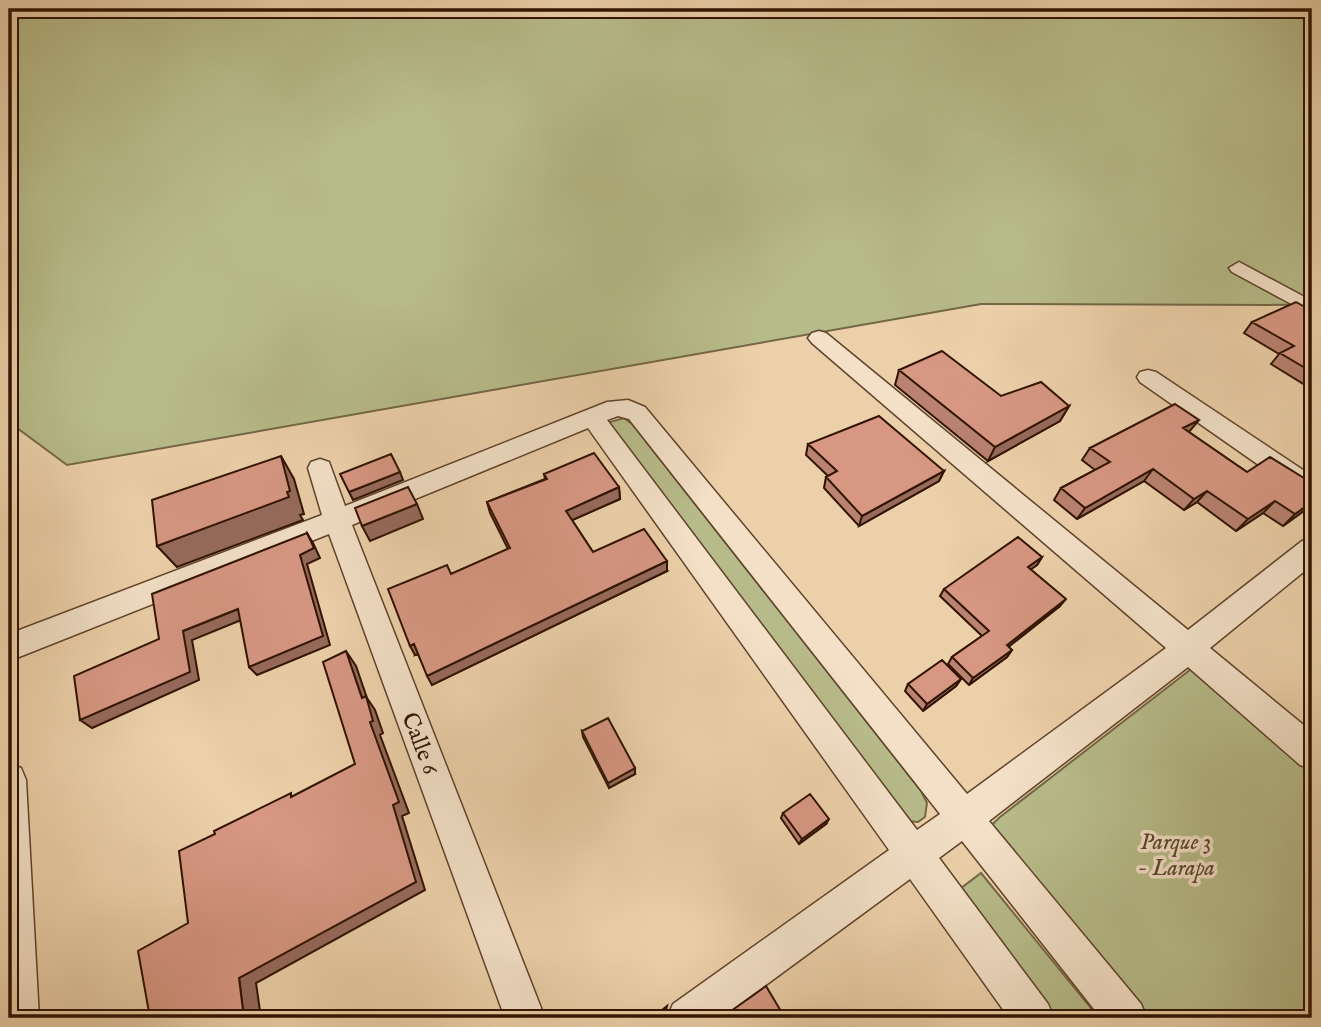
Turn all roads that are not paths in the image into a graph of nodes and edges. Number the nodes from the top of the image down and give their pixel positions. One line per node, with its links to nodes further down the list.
1 (1239, 268): 2 (street)
2 (1312, 309)
3 (819, 338): 11 (street)
4 (1148, 377): 7 (street)
5 (592, 417): 8 (street); 14 (street); 15 (street)
6 (320, 468): 8 (street, Calle 6)
7 (1312, 489)
8 (337, 520): 10 (street); 17 (street, Calle 6)
9 (1312, 549): 11 (street)
10 (9, 648)
11 (1188, 648): 12 (street); 14 (street)
12 (1312, 752)
13 (9, 780): 16 (street)
14 (966, 817): 15 (street); 20 (street)
15 (913, 855): 18 (street); 19 (street)
16 (19, 1018)
17 (525, 1018)
18 (687, 1018)
19 (1034, 1018)
20 (1127, 1018)

